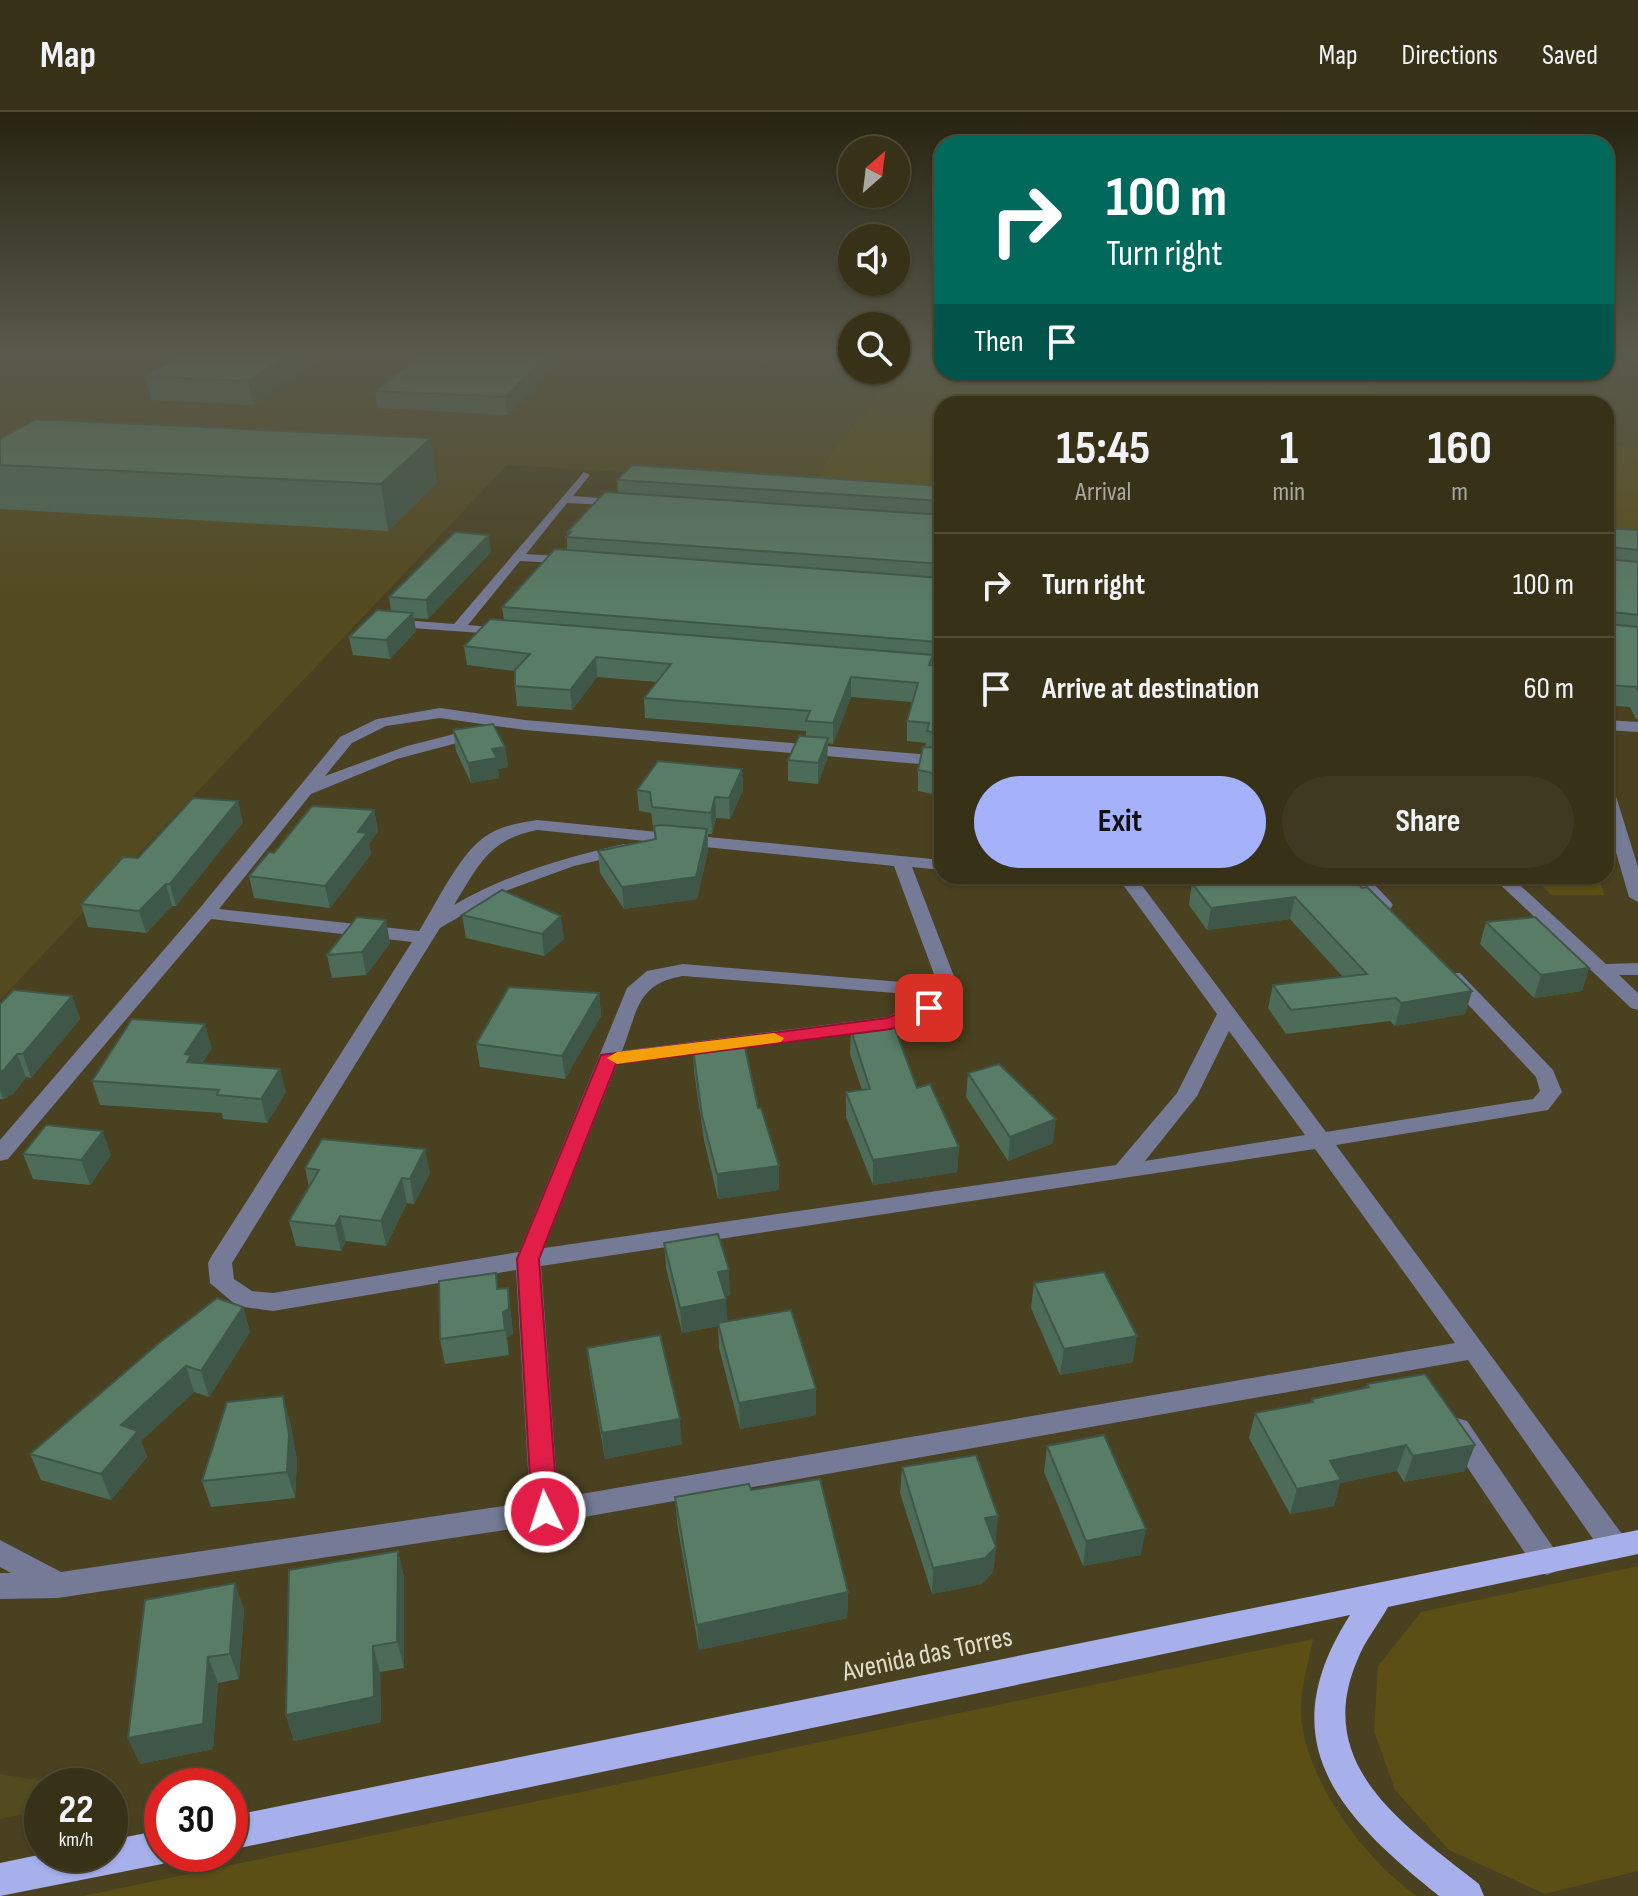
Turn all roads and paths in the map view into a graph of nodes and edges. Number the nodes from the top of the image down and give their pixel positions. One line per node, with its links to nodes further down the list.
1 (584, 475): 2 (street)
2 (564, 499): 3 (street); 4 (street)
3 (643, 504)
4 (517, 557): 5 (street); 7 (street)
5 (596, 563)
6 (385, 622): 7 (street)
7 (458, 628): 8 (street)
8 (520, 633)
9 (525, 725): 12 (street); 13 (street); 13 (street)
10 (1614, 726): 11 (street)
11 (1638, 727)
12 (934, 760)
13 (301, 794): 22 (street)
14 (1614, 817): 21 (street)
15 (671, 838): 16 (street); 24 (street); 24 (street)
16 (901, 861): 17 (street); 28 (street)
17 (934, 864)
18 (1132, 884): 30 (street)
19 (1364, 884): 23 (street)
20 (1509, 884): 27 (street)
21 (1638, 897)
22 (206, 913): 24 (street); 33 (street)
23 (1399, 920)
24 (427, 931): 35 (street)
25 (1441, 964): 32 (street)
26 (1638, 969): 27 (street)
27 (1602, 970): 29 (street)
28 (950, 992): 31 (street); 31 (street)
29 (1638, 1004)
30 (1228, 1012): 32 (street); 34 (street)
31 (608, 1059): 35 (street)
32 (1319, 1139): 34 (street); 36 (street)
33 (0, 1154)
34 (1123, 1172): 35 (street)
35 (528, 1259): 40 (street)
36 (1474, 1349): 37 (street); 41 (street)
37 (1408, 1360): 38 (street); 40 (street)
38 (1426, 1385)
39 (1444, 1411): 43 (street)
40 (545, 1512): 44 (street)
41 (1626, 1544): 43 (main road, Avenida das Torres)
42 (0, 1552): 44 (street)
43 (1547, 1562): 46 (main road, Avenida das Torres)
44 (58, 1585): 45 (street)
45 (0, 1586)
46 (1378, 1596): 47 (main road, Avenida das Torres); 50 (main road)
47 (248, 1829)
48 (144, 1851): 49 (main road)
49 (6, 1884)
50 (1467, 1896)

